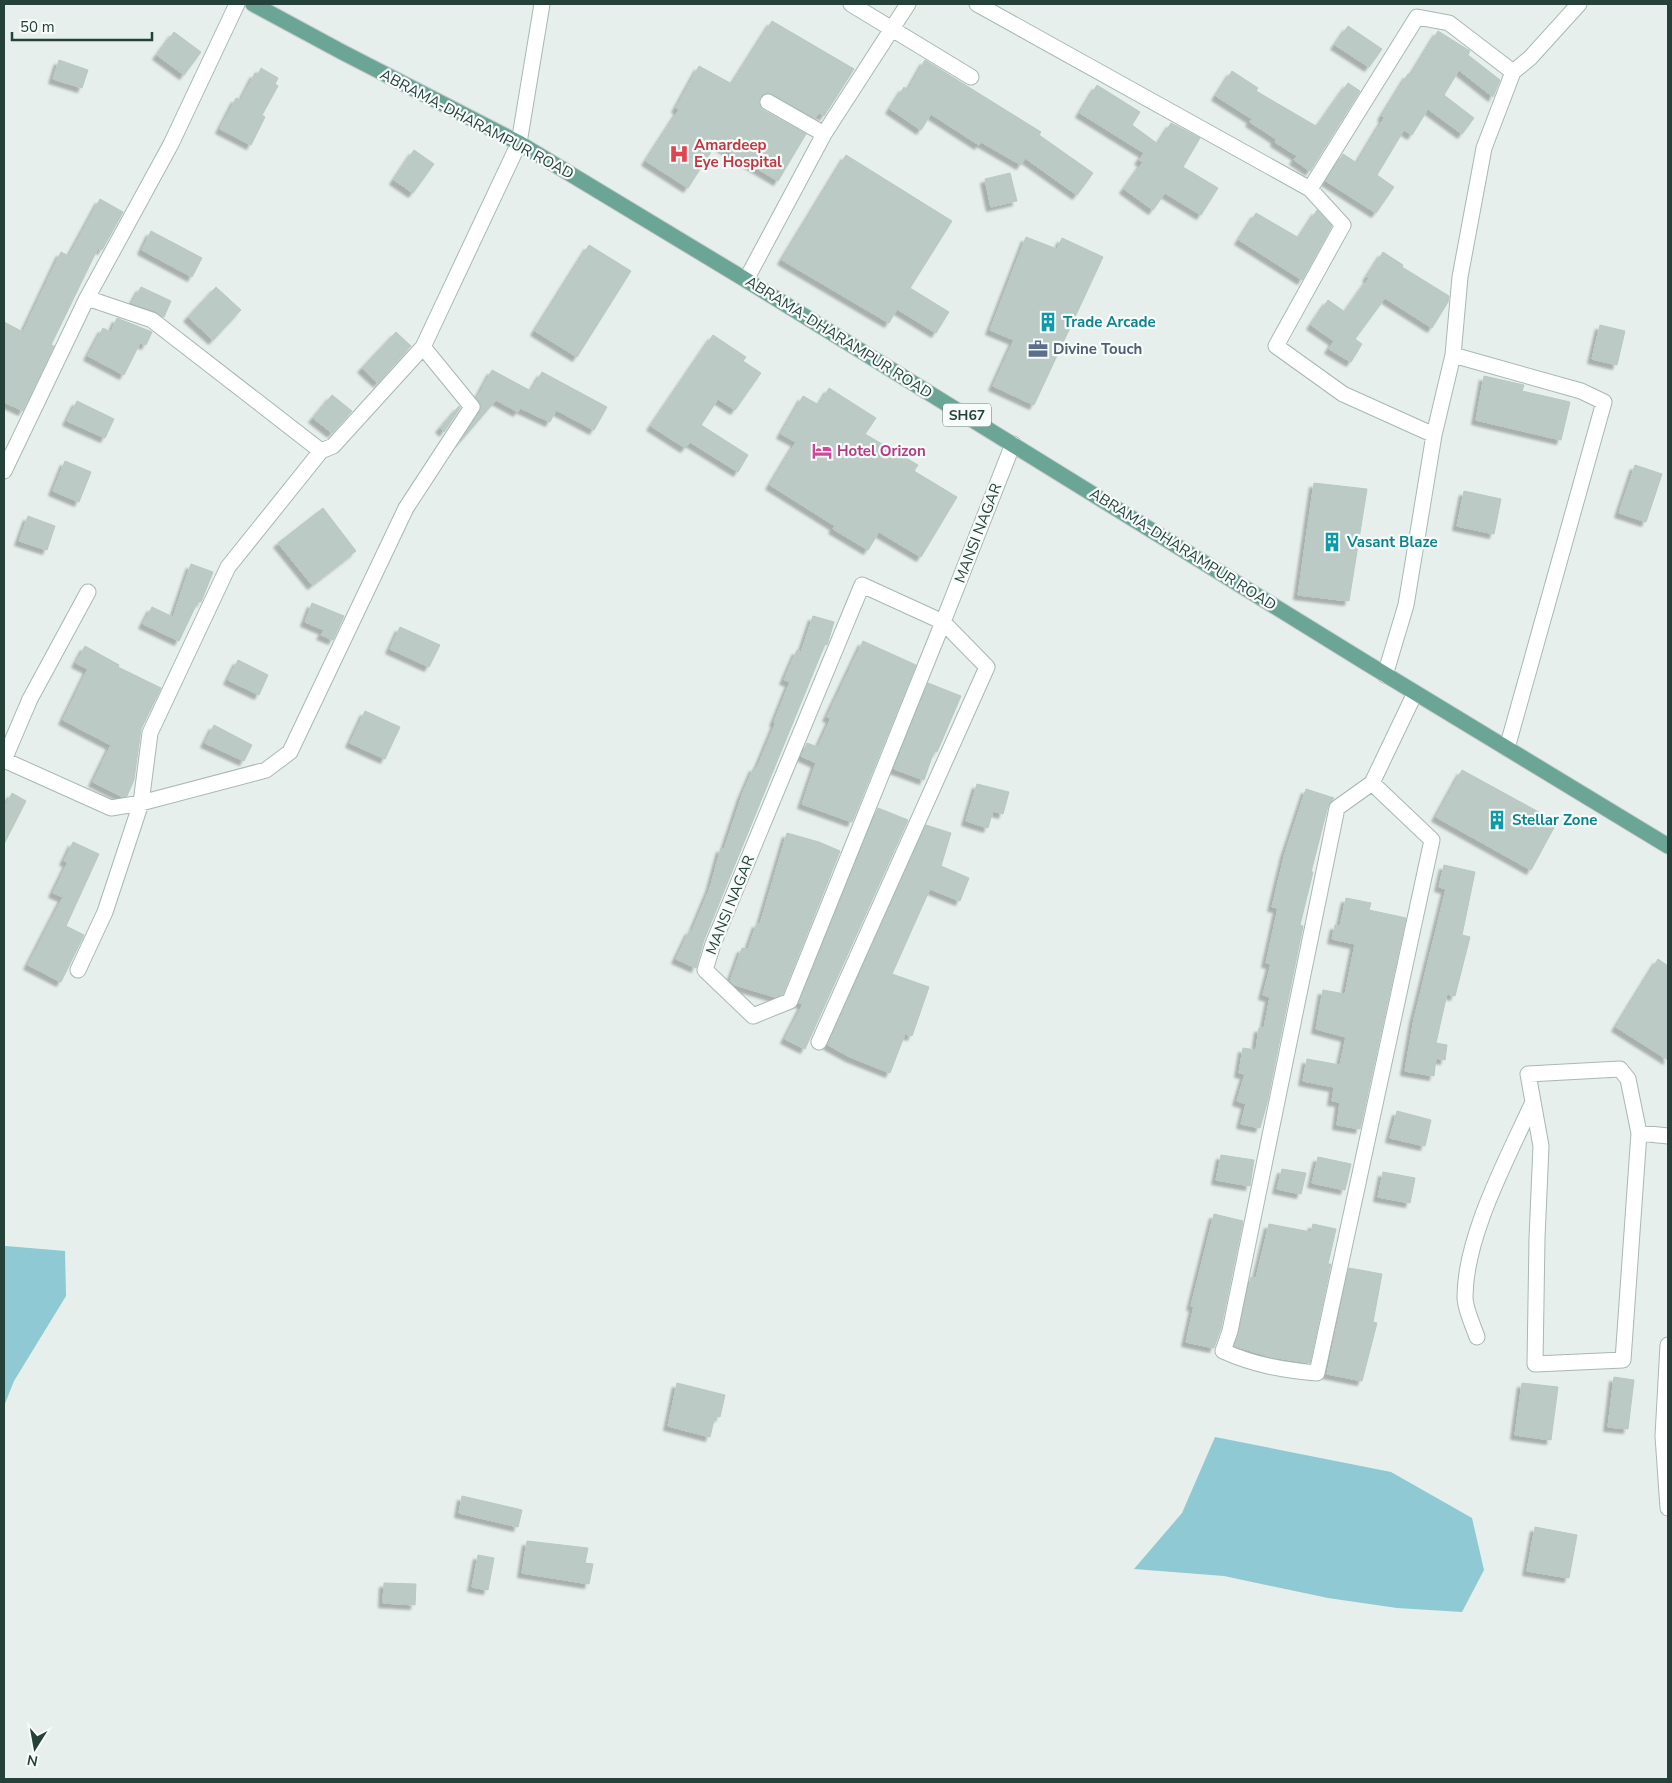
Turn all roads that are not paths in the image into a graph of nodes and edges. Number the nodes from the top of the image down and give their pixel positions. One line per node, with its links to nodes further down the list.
1 (237, 4): 16 (street)
2 (542, 4): 13 (street)
3 (851, 4): 8 (street)
4 (908, 4): 8 (street)
5 (977, 4): 14 (street)
6 (1579, 4): 9 (street)
7 (260, 6): 13 (main road, ABRAMA-DHARAMPUR ROAD / SH67)
8 (892, 28): 10 (street); 12 (street)
9 (1513, 72): 14 (street); 18 (street)
10 (972, 76)
11 (768, 102): 12 (street)
12 (824, 134): 15 (street)
13 (519, 143): 15 (main road, ABRAMA-DHARAMPUR ROAD / SH67); 17 (street)
14 (1310, 189): 19 (street)
15 (746, 280): 20 (main road, ABRAMA-DHARAMPUR ROAD / SH67)
16 (87, 298): 21 (street); 22 (street)
17 (423, 347): 21 (street); 30 (street)
18 (1453, 355): 19 (street); 27 (street)
19 (1434, 435): 25 (street)
20 (1012, 444): 24 (street, MANSI NAGAR); 25 (main road, ABRAMA-DHARAMPUR ROAD / SH67)
21 (321, 451): 30 (street)
22 (4, 471)
23 (88, 592): 28 (street)
24 (944, 622): 24 (street, MANSI NAGAR); 33 (street, MANSI NAGAR)
25 (1385, 675): 26 (main road, ABRAMA-DHARAMPUR ROAD / SH67)
26 (1415, 693): 27 (main road, ABRAMA-DHARAMPUR ROAD / SH67); 29 (street)
27 (1507, 748): 31 (main road, ABRAMA-DHARAMPUR ROAD / SH67)
28 (4, 760): 30 (street)
29 (1372, 783): 29 (street)
30 (141, 803): 32 (street)
31 (1668, 846)
32 (78, 970)
33 (819, 1042)
34 (1533, 1102): 35 (street); 35 (street); 37 (street)
35 (1639, 1133): 36 (street)
36 (1668, 1136)
37 (1477, 1337)
38 (1668, 1345): 39 (street)
39 (1668, 1508)

